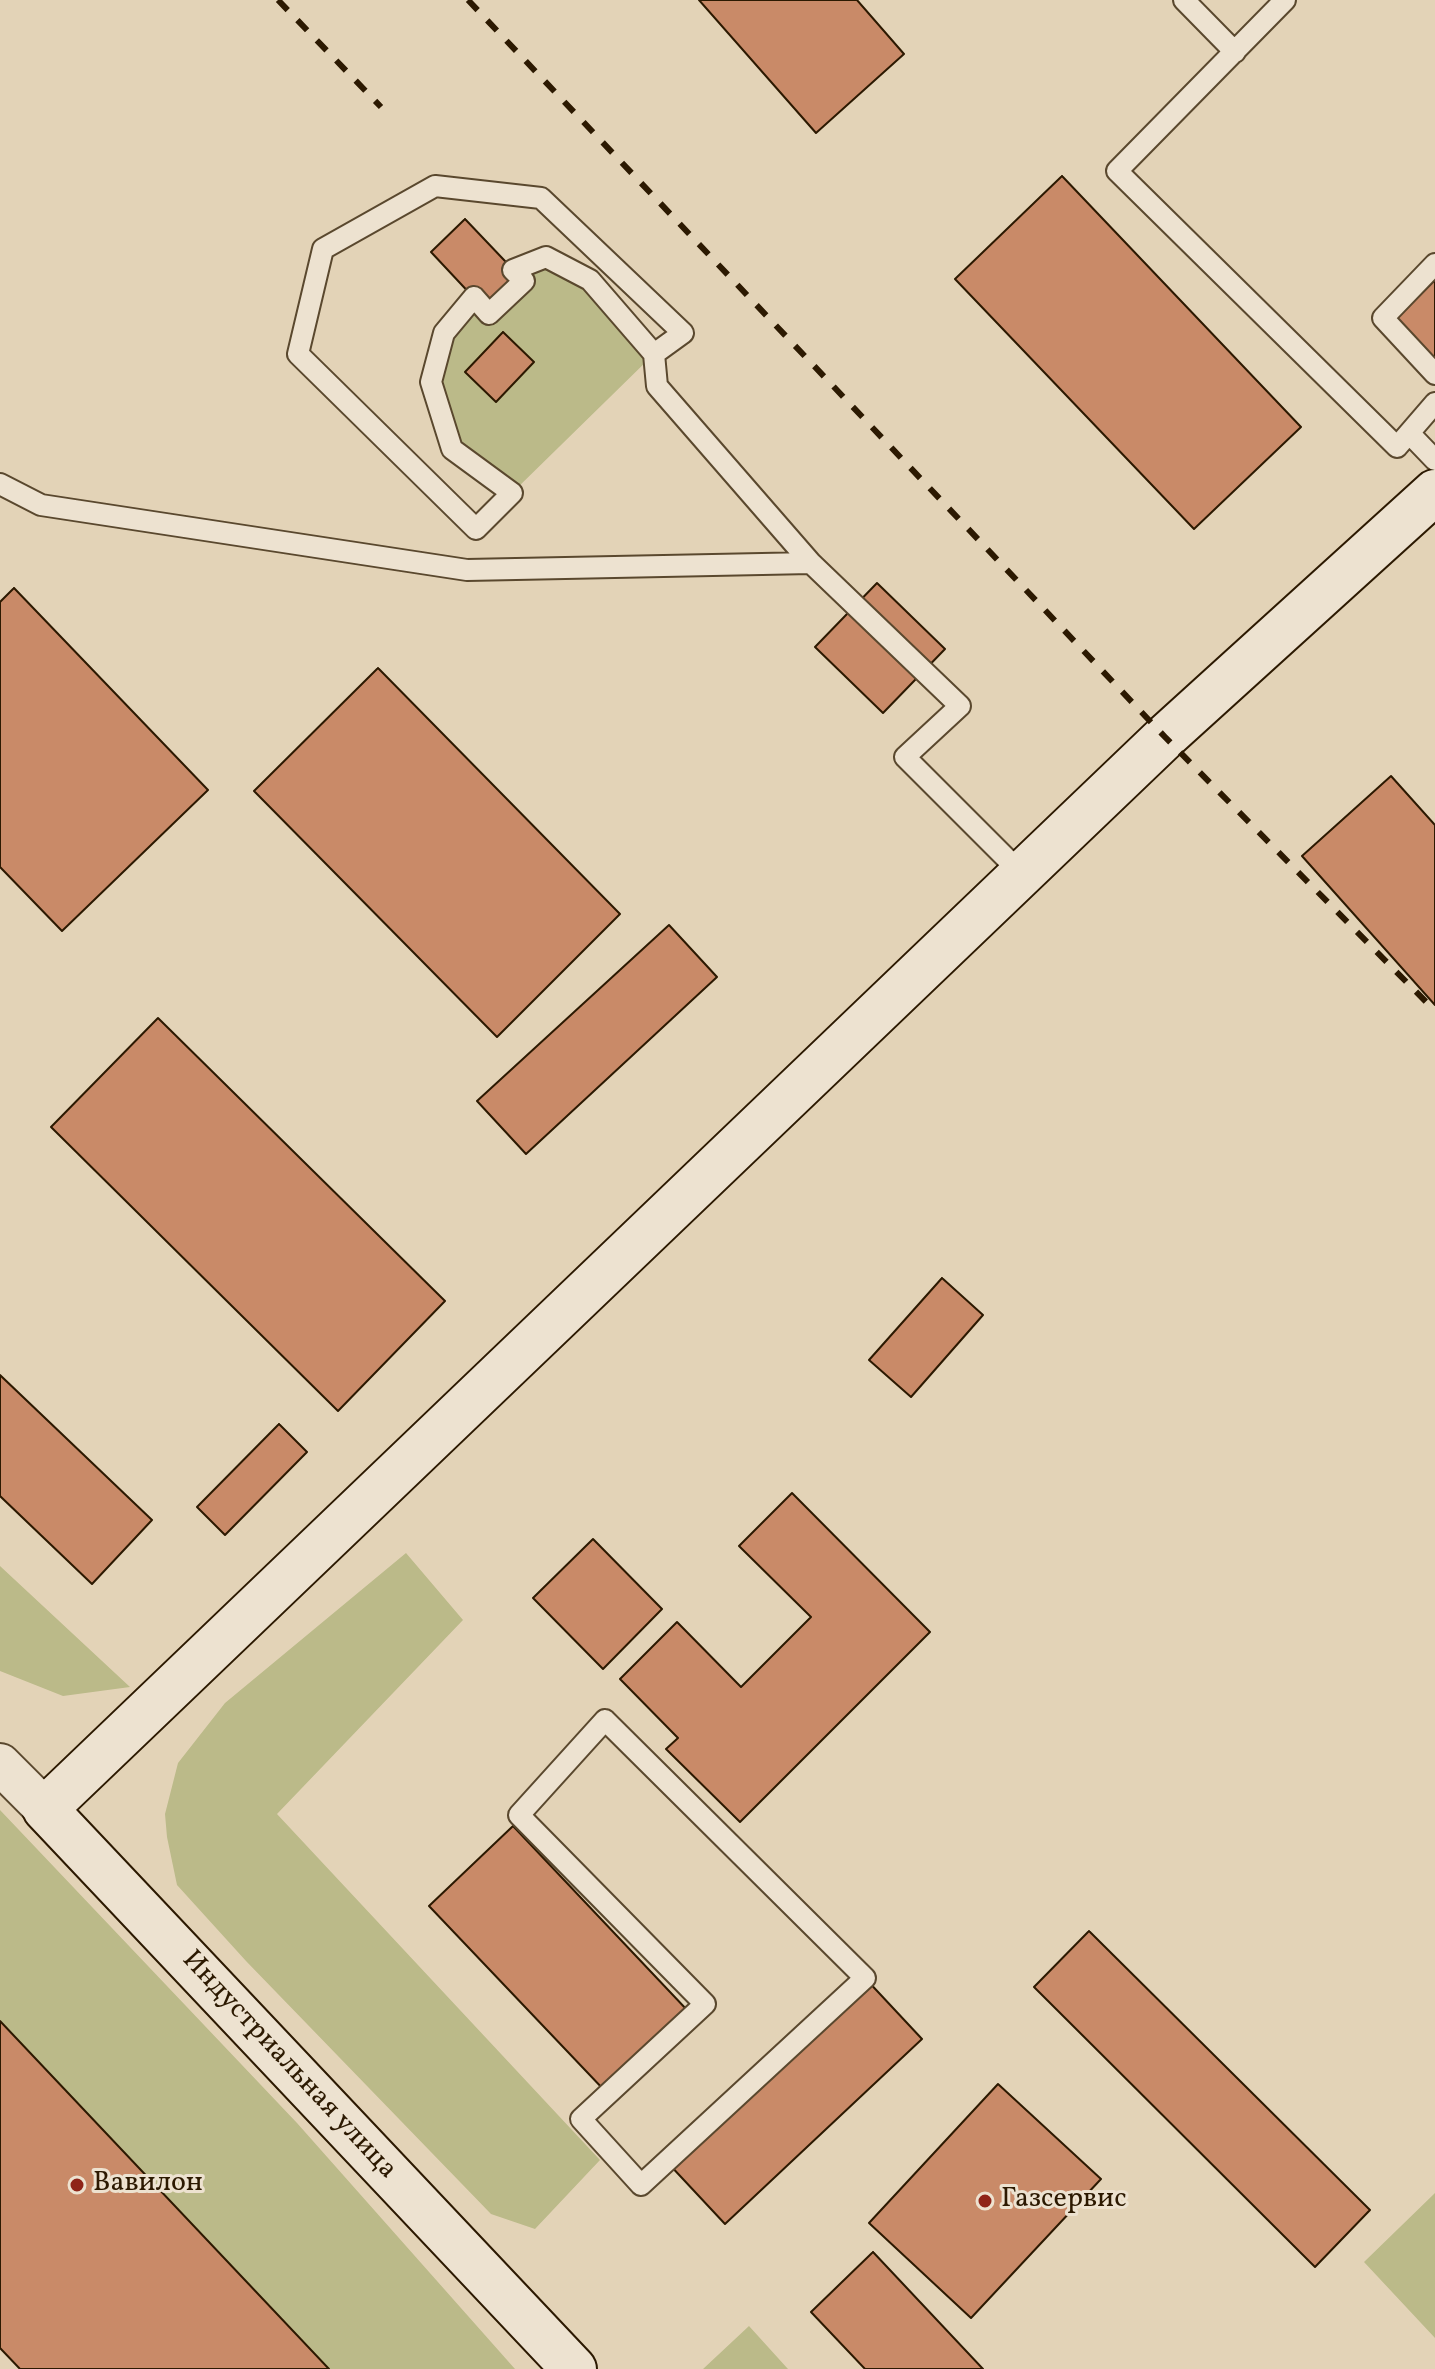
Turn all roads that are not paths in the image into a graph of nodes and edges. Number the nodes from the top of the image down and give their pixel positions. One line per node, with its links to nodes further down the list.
1 (1184, 0): 3 (lane)
2 (1285, 0): 3 (lane)
3 (1235, 52): 8 (lane)
4 (1435, 264): 6 (lane)
5 (654, 354): 5 (lane); 12 (lane)
6 (1435, 374)
7 (1435, 403): 8 (lane)
8 (1410, 434): 9 (lane)
9 (1435, 460)
10 (0, 484): 12 (lane)
11 (1435, 492): 13 (main road)
12 (811, 563): 13 (lane)
13 (1022, 874): 15 (main road)
14 (0, 1764): 15 (street, Индустриальная улица)
15 (45, 1809): 17 (main road, Индустриальная улица)
16 (519, 1815): 16 (lane)
17 (574, 2369)

